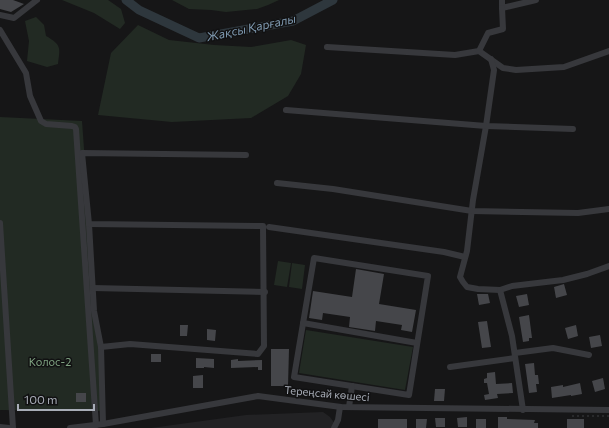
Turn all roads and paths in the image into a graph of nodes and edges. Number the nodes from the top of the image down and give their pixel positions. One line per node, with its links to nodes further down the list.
1 (37, 0): 5 (street)
2 (502, 0): 4 (street)
3 (536, 0): 4 (street)
4 (502, 8): 10 (street)
5 (0, 15)
6 (0, 30): 8 (street)
7 (0, 42): 8 (street)
8 (8, 42): 39 (street)
9 (327, 47): 10 (street)
10 (479, 51): 12 (street)
11 (609, 51): 12 (street)
12 (491, 59): 14 (street)
13 (286, 110): 14 (street)
14 (486, 126): 15 (street); 19 (street)
15 (573, 129)
16 (246, 156): 21 (street)
17 (277, 184): 19 (street)
18 (609, 209): 19 (street)
19 (472, 211): 23 (street)
20 (0, 224): 42 (street)
21 (89, 224): 25 (street); 27 (street)
22 (269, 228): 23 (street)
23 (465, 257): 26 (street)
24 (609, 266): 26 (street)
25 (93, 288): 27 (street); 30 (street)
26 (500, 290): 32 (street)
27 (264, 292): 30 (street)
28 (303, 323): 29 (street); 29 (street); 34 (street)
29 (418, 343): 34 (street)
30 (101, 347): 39 (street)
31 (589, 355): 32 (street)
32 (515, 356): 33 (street); 37 (street)
33 (450, 367)
34 (352, 386): 36 (street)
35 (340, 407): 36 (street, Тереңсай көшесі); 39 (street, Тереңсай көшесі); 44 (street)
36 (350, 407): 37 (street, Тереңсай көшесі)
37 (522, 410): 38 (street, Тереңсай көшесі)
38 (609, 410)
39 (100, 424): 43 (street, Тереңсай көшесі)
40 (0, 427): 41 (street)
41 (9, 428)
42 (13, 428)
43 (70, 428)
44 (334, 428)

